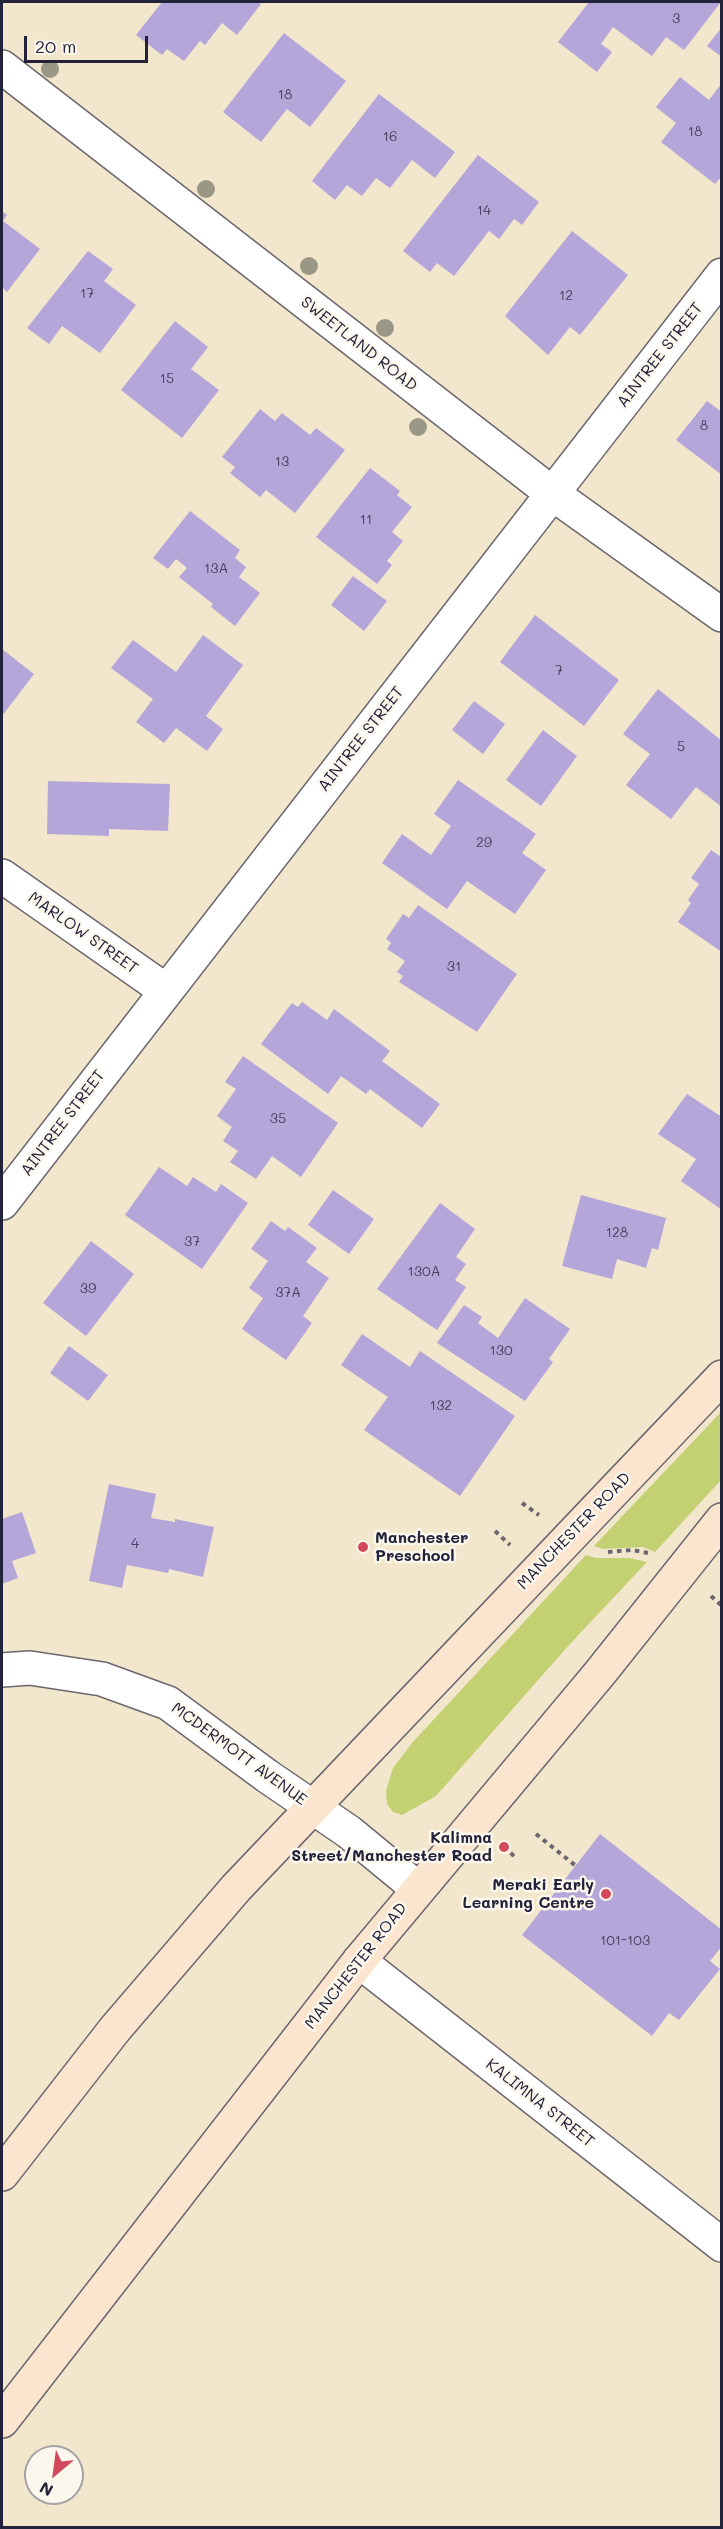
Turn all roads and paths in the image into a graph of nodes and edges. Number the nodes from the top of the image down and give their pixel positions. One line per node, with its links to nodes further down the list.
1 (2, 67): 3 (street, SWEETLAND ROAD)
2 (722, 275): 3 (street, AINTREE STREET)
3 (553, 494): 4 (street, SWEETLAND ROAD); 6 (street, AINTREE STREET)
4 (722, 615)
5 (2, 876): 6 (street, MARLOW STREET)
6 (165, 990): 7 (street, AINTREE STREET)
7 (2, 1203)
8 (722, 1377): 19 (main road, MANCHESTER ROAD)
9 (522, 1503): 10 (path)
10 (540, 1516)
11 (722, 1520): 24 (main road, MANCHESTER ROAD)
12 (495, 1531): 13 (path)
13 (510, 1545)
14 (601, 1553): 15 (path)
15 (652, 1556)
16 (710, 1596): 17 (path)
17 (722, 1605)
18 (2, 1670): 19 (street, MCDERMOTT AVENUE)
19 (311, 1806): 24 (street, MCDERMOTT AVENUE); 26 (main road, MANCHESTER ROAD)
20 (536, 1834): 23 (path)
21 (504, 1847): 22 (path)
22 (516, 1857)
23 (576, 1866)
24 (417, 1888): 25 (main road, MANCHESTER ROAD)
25 (359, 1961): 27 (street, KALIMNA STREET); 28 (main road, MANCHESTER ROAD)
26 (2, 2174)
27 (722, 2245)
28 (2, 2421)

